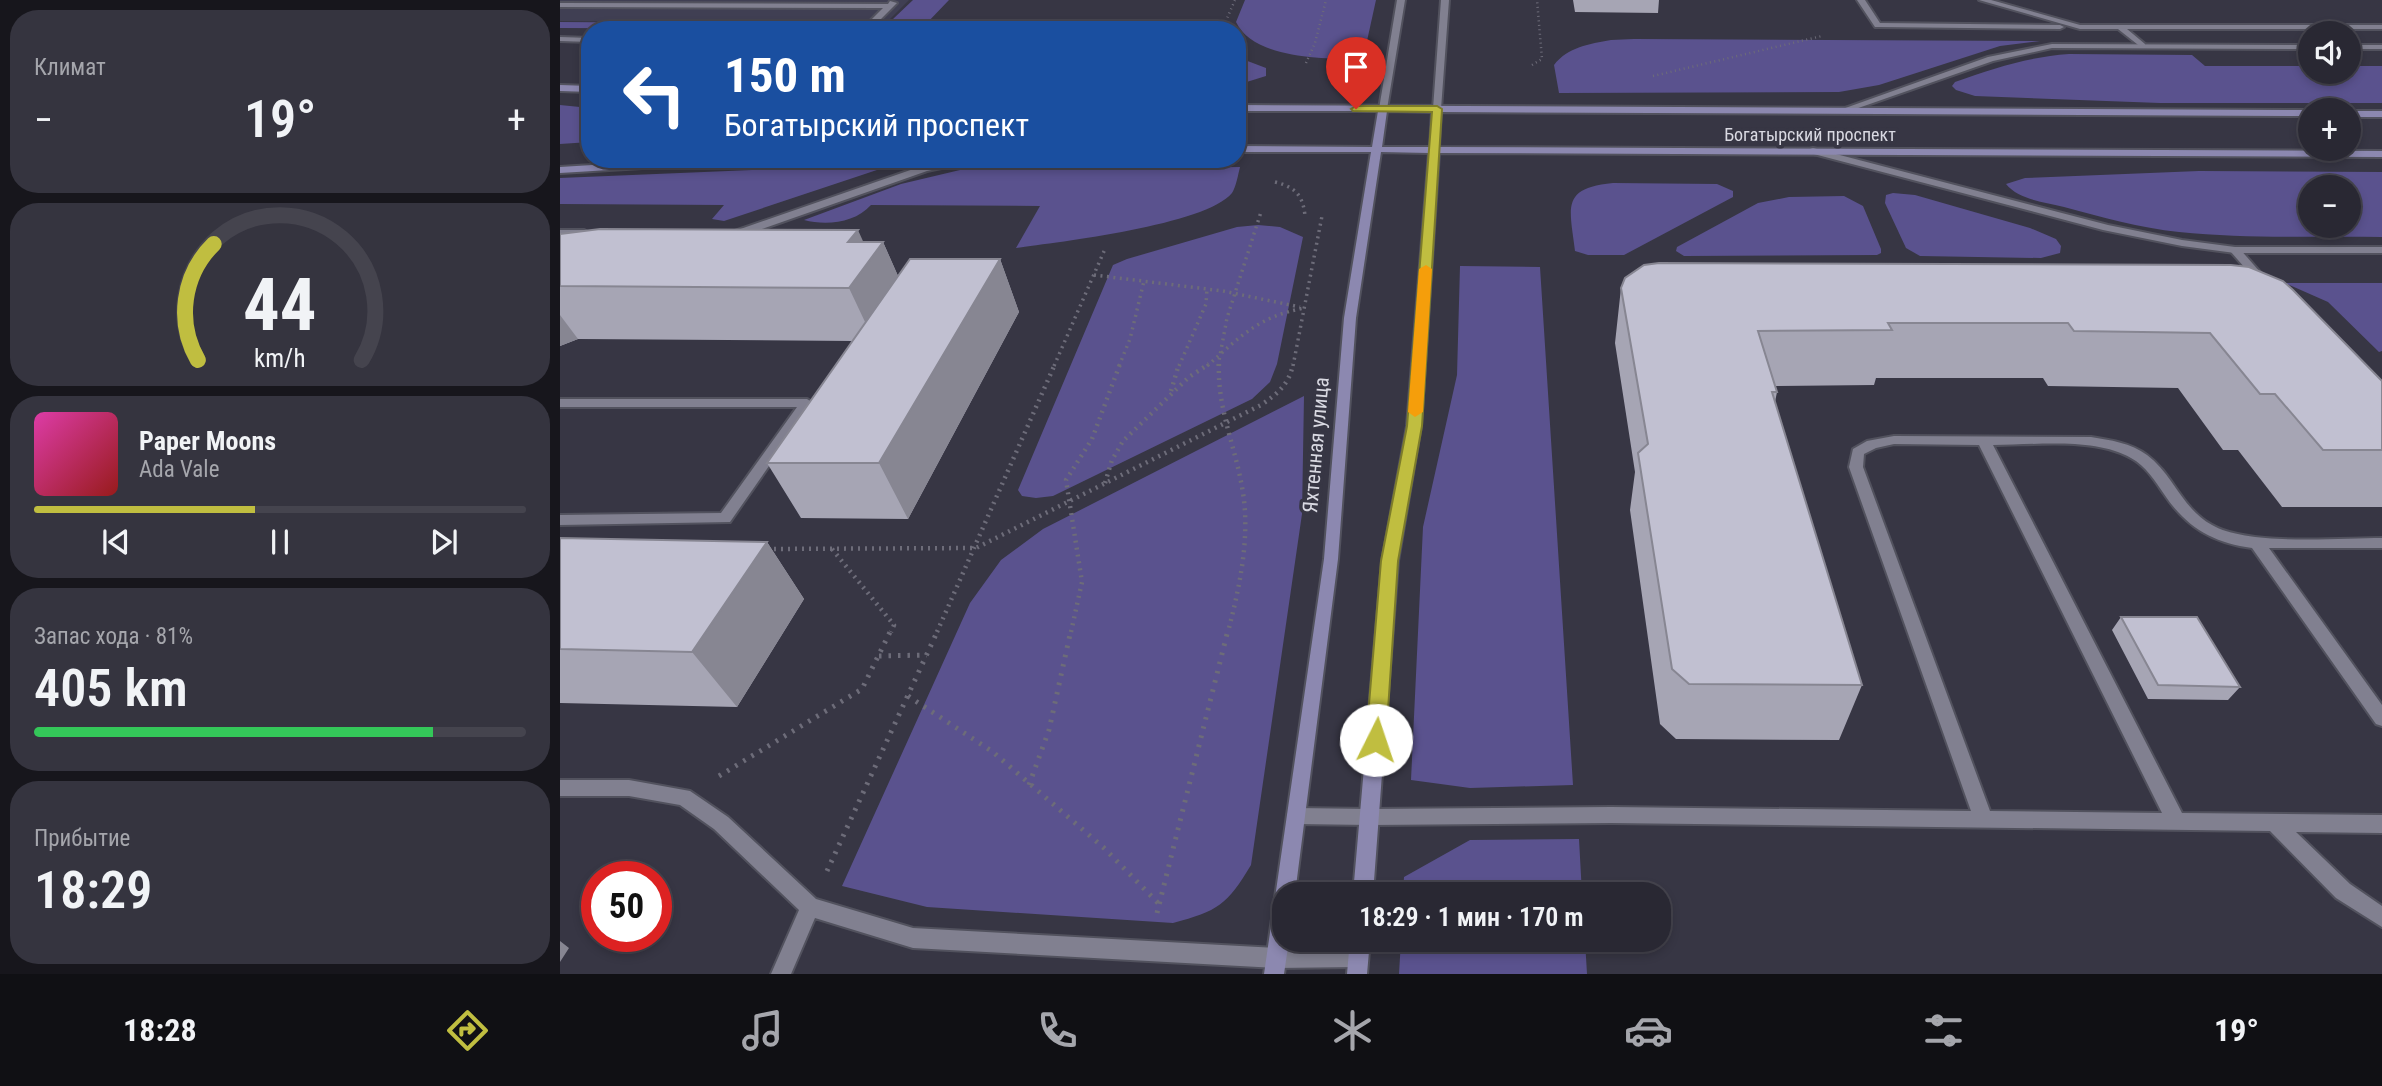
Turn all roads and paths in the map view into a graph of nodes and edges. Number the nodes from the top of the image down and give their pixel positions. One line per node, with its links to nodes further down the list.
1 (643, 0): 11 (street)
2 (1235, 0): 13 (path)
3 (1326, 0): 24 (path)
4 (1401, 0): 30 (street, Яхтенная улица)
5 (1445, 0): 31 (street)
6 (1537, 0): 25 (path)
7 (1861, 0): 14 (street)
8 (1983, 0): 14 (street)
9 (893, 3): 11 (street); 12 (street)
10 (560, 5): 11 (street)
11 (635, 5)
12 (875, 21)
13 (1226, 21)
14 (2080, 27): 15 (street)
15 (2120, 27): 16 (street); 20 (street)
16 (2382, 27)
17 (1822, 36): 26 (path)
18 (560, 39): 19 (street)
19 (581, 40)
20 (2142, 46): 21 (street); 32 (street)
21 (2298, 47)
22 (2361, 47): 23 (street)
23 (2382, 47)
24 (1306, 63)
25 (1532, 65)
26 (1643, 78)
27 (560, 88): 28 (main road)
28 (581, 89)
29 (1246, 108): 30 (main road, Богатырский проспект)
30 (1383, 109): 31 (main road, Богатырский проспект); 37 (main road, Яхтенная улица)
31 (1437, 109): 32 (main road, Богатырский проспект); 38 (main road)
32 (1841, 111): 33 (main road, Богатырский проспект)
33 (2298, 113)
34 (2361, 114): 35 (main road)
35 (2382, 114)
36 (1246, 149): 37 (main road, Богатырский проспект)
37 (1377, 149): 38 (main road, Богатырский проспект); 80 (main road, Яхтенная улица)
38 (1434, 149): 39 (main road, Богатырский проспект); 81 (main road)
39 (1814, 151): 40 (main road, Богатырский проспект); 52 (street)
40 (2382, 154)
41 (593, 168): 43 (main road)
42 (925, 168): 50 (street)
43 (560, 170)
44 (1266, 181): 46 (path)
45 (1261, 212): 58 (path)
46 (1305, 216)
47 (1322, 216): 59 (path)
48 (560, 233): 49 (street)
49 (602, 233)
50 (727, 233)
51 (1105, 249): 54 (path)
52 (2235, 250): 53 (street); 56 (street)
53 (2382, 250)
54 (1094, 275): 55 (path); 71 (path)
55 (1144, 281): 57 (path); 66 (path)
56 (2273, 288)
57 (1207, 289): 58 (path); 61 (path)
58 (1237, 294): 59 (path); 60 (path)
59 (1304, 308): 60 (path); 63 (path)
60 (1220, 355): 61 (path); 63 (path)
61 (1166, 401): 65 (path)
62 (560, 403): 67 (street)
63 (1226, 423): 65 (path); 88 (path)
64 (1984, 441): 69 (street); 82 (street); 83 (street)
65 (1105, 483): 66 (path)
66 (1071, 500): 71 (path); 77 (path)
67 (725, 518): 68 (street); 72 (path)
68 (560, 520)
69 (2257, 542): 70 (street); 76 (street)
70 (2382, 543)
71 (976, 548): 72 (path); 73 (path)
72 (831, 549): 74 (path)
73 (927, 655): 74 (path); 75 (path)
74 (878, 656): 79 (path)
75 (908, 696): 77 (path); 89 (path)
76 (2382, 719)
77 (1029, 785): 88 (path)
78 (560, 788): 79 (street)
79 (684, 797): 89 (street)
80 (1296, 816): 81 (street); 86 (main road, Яхтенная улица)
81 (1370, 817): 82 (street); 87 (main road)
82 (1984, 820): 83 (street)
83 (2176, 821): 84 (street)
84 (2274, 824): 85 (street); 90 (street)
85 (2382, 824)
86 (1287, 882)
87 (1364, 882)
88 (1159, 904): 91 (path)
89 (810, 907): 93 (street); 94 (street)
90 (2382, 917)
91 (1154, 923)
92 (1358, 957): 93 (street)
93 (1275, 966)
94 (781, 974)

